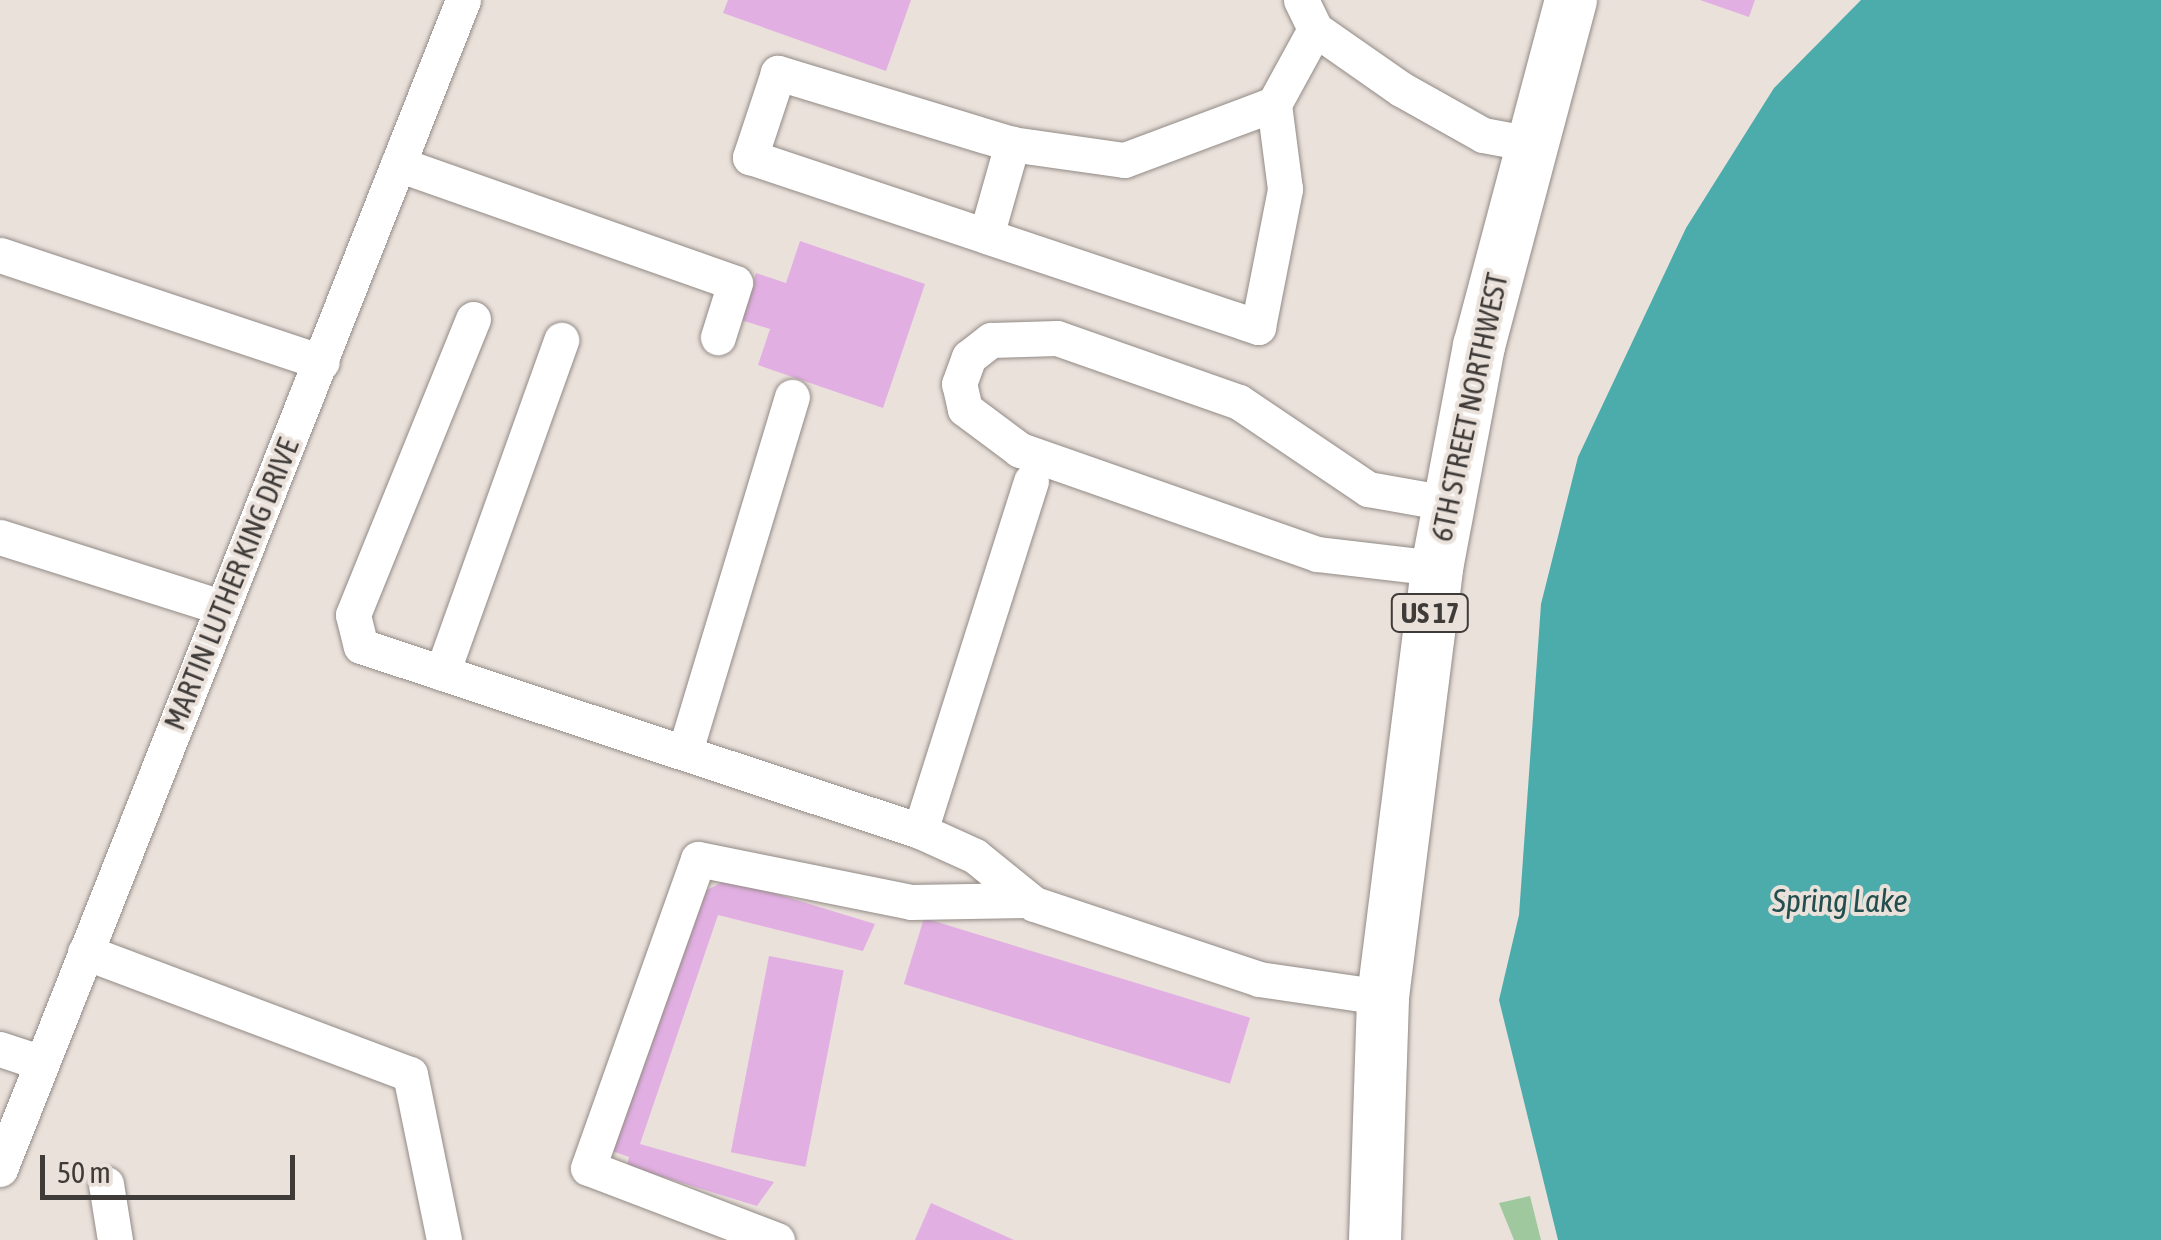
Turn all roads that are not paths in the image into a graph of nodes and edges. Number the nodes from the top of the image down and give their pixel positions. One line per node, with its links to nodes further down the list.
1 (463, 0): 7 (street, MARTIN LUTHER KING DRIVE)
2 (1571, 0): 6 (highway, 6TH STREET NORTHWEST / US 17)
3 (1308, 15): 4 (street); 6 (street)
4 (1274, 104): 5 (street); 8 (street)
5 (1012, 144): 8 (street); 8 (street)
6 (1531, 144): 16 (highway, 6TH STREET NORTHWEST / US 17)
7 (398, 164): 11 (street); 13 (street, MARTIN LUTHER KING DRIVE)
8 (986, 236)
9 (0, 255): 13 (street)
10 (473, 319): 20 (street)
11 (718, 337)
12 (561, 340): 20 (street)
13 (322, 362): 19 (street, MARTIN LUTHER KING DRIVE)
14 (792, 397): 21 (street)
15 (1031, 481): 22 (street)
16 (1448, 503): 18 (highway, 6TH STREET NORTHWEST / US 17); 18 (street)
17 (0, 537): 19 (street)
18 (1436, 568): 25 (highway, 6TH STREET NORTHWEST / US 17)
19 (221, 607): 24 (street, MARTIN LUTHER KING DRIVE)
20 (442, 673): 21 (street)
21 (685, 751): 22 (street)
22 (920, 831): 23 (street)
23 (1027, 900): 25 (street); 32 (street)
24 (86, 952): 27 (street, MARTIN LUTHER KING DRIVE); 31 (street)
25 (1383, 997): 33 (highway, 6TH STREET NORTHWEST / US 17)
26 (0, 1049): 27 (street)
27 (42, 1063): 28 (street, MARTIN LUTHER KING DRIVE)
28 (0, 1169)
29 (106, 1184): 30 (street)
30 (115, 1240)
31 (444, 1240)
32 (777, 1240)
33 (1374, 1240)

